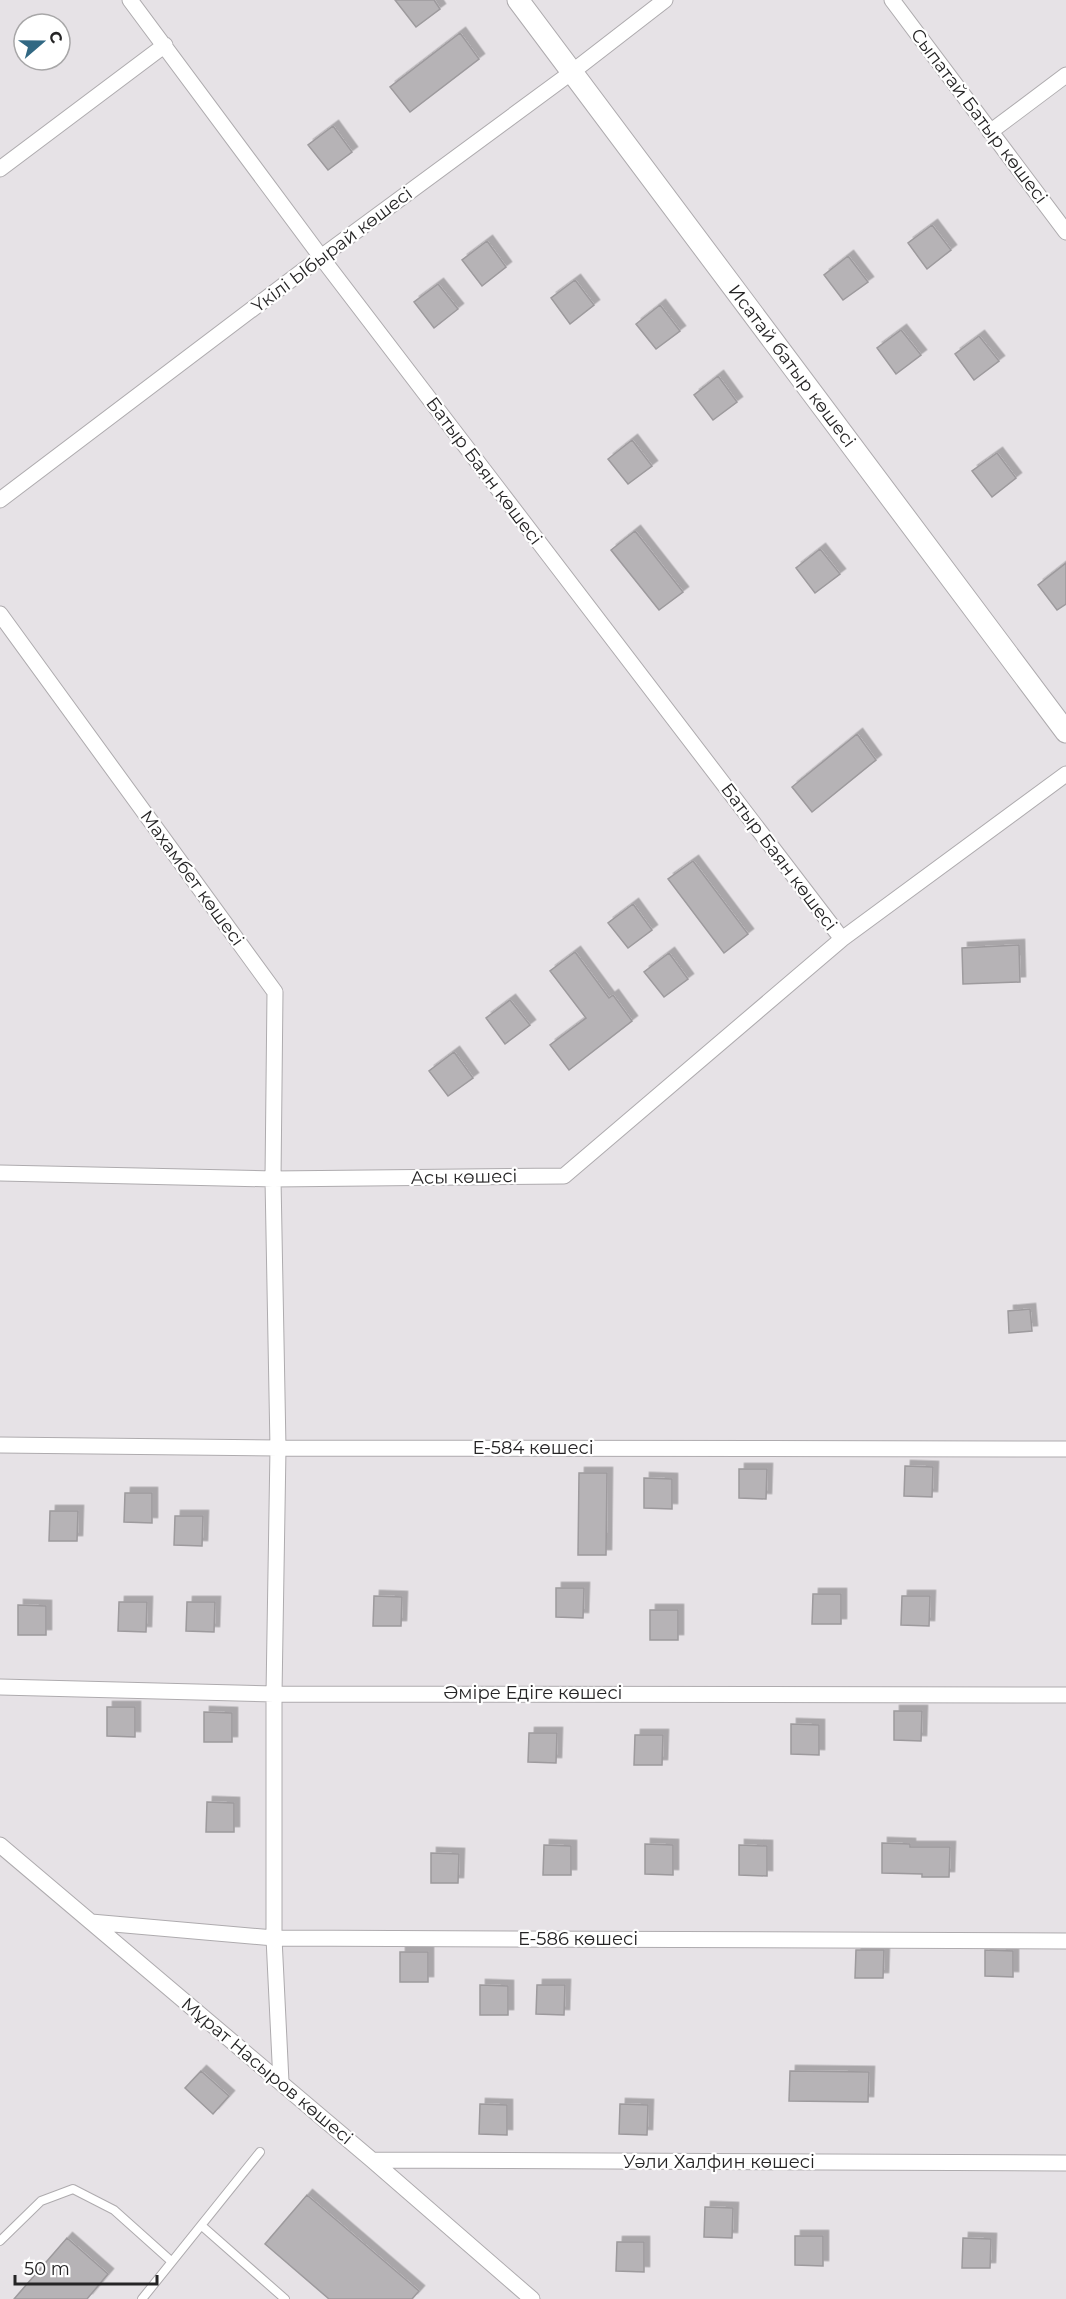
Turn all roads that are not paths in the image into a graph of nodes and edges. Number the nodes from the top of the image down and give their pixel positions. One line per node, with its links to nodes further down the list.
1 (130, 0): 5 (street, Батыр Баян көшесі)
2 (518, 0): 6 (street, Исатай батыр көшесі)
3 (665, 0): 6 (street, Үкілі Ыбырай көшесі)
4 (892, 0): 8 (street, Сыпатай Батыр көшесі)
5 (165, 45): 9 (street); 11 (street, Батыр Баян көшесі)
6 (572, 72): 11 (street, Үкілі Ыбырай көшесі); 14 (street, Исатай батыр көшесі)
7 (1066, 75): 8 (street)
8 (990, 132): 10 (street, Сыпатай Батыр көшесі)
9 (0, 169)
10 (1066, 232)
11 (321, 257): 12 (street, Үкілі Ыбырай көшесі); 16 (street, Батыр Баян көшесі)
12 (0, 500)
13 (0, 614): 18 (street, Махамбет көшесі)
14 (1066, 732)
15 (1066, 774): 16 (street, Асы көшесі)
16 (842, 939): 18 (street, Асы көшесі)
17 (0, 1173): 18 (street, Асы көшесі)
18 (273, 1179): 20 (street, Махамбет көшесі)
19 (0, 1445): 20 (street, Е-584 көшесі)
20 (278, 1448): 21 (street, Е-584 көшесі); 23 (street, Махамбет көшесі)
21 (1066, 1449)
22 (0, 1687): 23 (street, Әміре Едіге көшесі)
23 (274, 1694): 24 (street, Әміре Едіге көшесі); 27 (street, Махамбет көшесі)
24 (1066, 1695)
25 (0, 1845): 26 (street, Мұрат Насыров көшесі)
26 (91, 1922): 27 (street, Е-586 көшесі); 29 (street, Мұрат Насыров көшесі)
27 (274, 1938): 28 (street, Е-586 көшесі); 29 (street, Махамбет көшесі)
28 (1066, 1941)
29 (281, 2082): 31 (street, Мұрат Насыров көшесі)
30 (260, 2152): 33 (lane)
31 (372, 2160): 32 (street, Уәли Халфин көшесі); 38 (street, Мұрат Насыров көшесі)
32 (1066, 2163)
33 (201, 2226): 35 (lane); 37 (lane)
34 (0, 2241): 35 (lane)
35 (171, 2261): 36 (lane)
36 (141, 2299)
37 (285, 2299)
38 (532, 2299)

